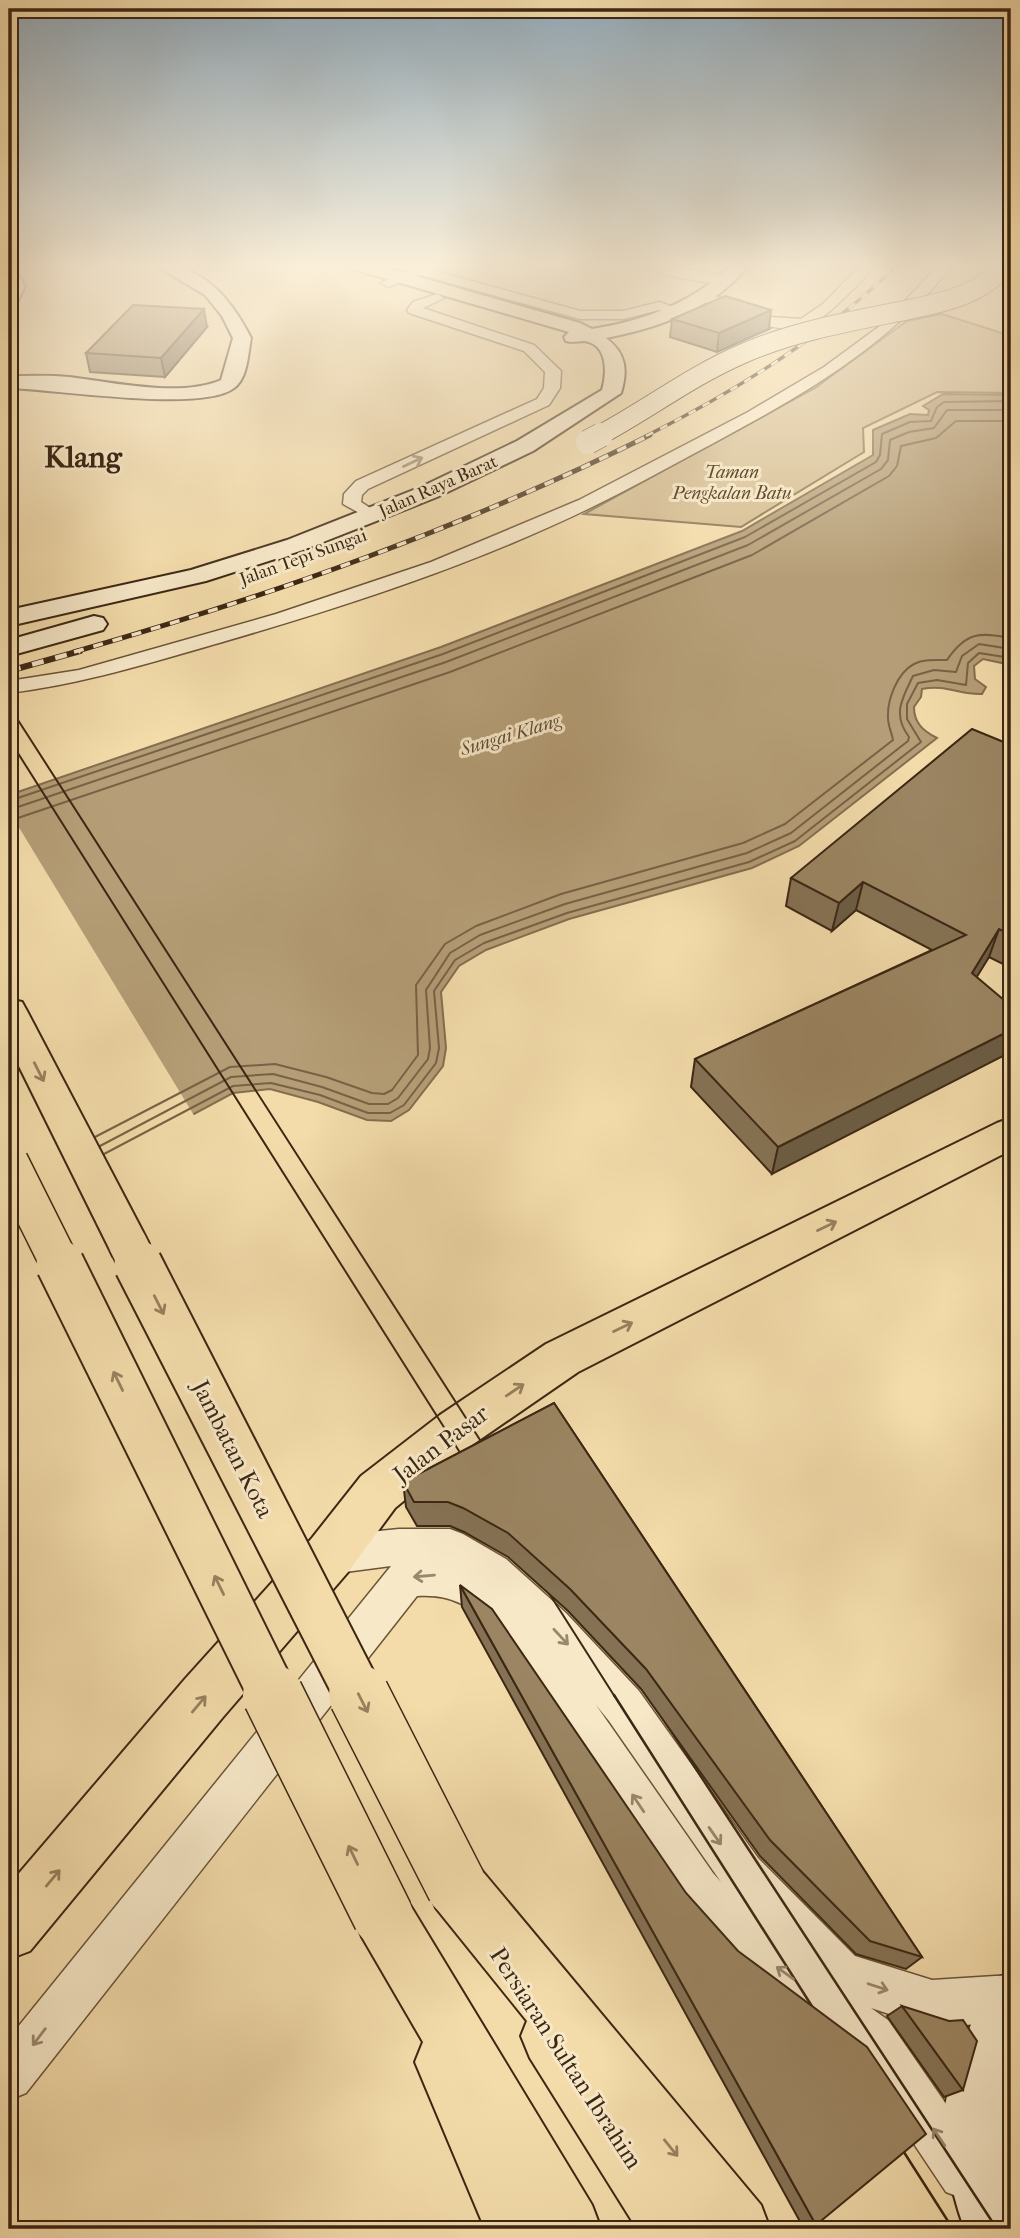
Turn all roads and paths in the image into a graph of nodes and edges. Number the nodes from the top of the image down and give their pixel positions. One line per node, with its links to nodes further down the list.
1 (234, 368): 7 (main road)
2 (552, 368): 11 (street, one-way to 2)
3 (599, 368): 8 (main road, Jalan Raya Barat)
4 (617, 368): 8 (main road, Jalan Raya Barat)
5 (717, 368): 9 (main road, bridge)
6 (831, 368): 14 (street)
7 (9, 382)
8 (577, 415): 11 (main road, Jalan Raya Barat)
9 (578, 446)
10 (536, 466): 13 (main road, Jalan Tepi Sungai)
11 (372, 515): 12 (main road, Jalan Raya Barat)
12 (9, 618)
13 (9, 648)
14 (9, 687)
15 (9, 1011): 19 (highway, Jambatan Kota, one-way to 19, bridge)
16 (1011, 1133): 18 (highway, Jalan Pasar, one-way to 16)
17 (9, 1162): 20 (highway, one-way to 17, bridge)
18 (330, 1555): 21 (highway, Jalan Pasar, one-way to 18); 22 (street, one-way to 22)
19 (457, 1887): 27 (highway, Persiaran Sultan Ibrahim); 28 (highway, one-way to 28)
20 (383, 1916): 25 (highway); 26 (highway)
21 (9, 1930)
22 (1011, 2001): 24 (main road)
23 (9, 2076): 24 (street, one-way to 23)
24 (997, 2221)
25 (518, 2229)
26 (568, 2229)
27 (675, 2229)
28 (737, 2229)

